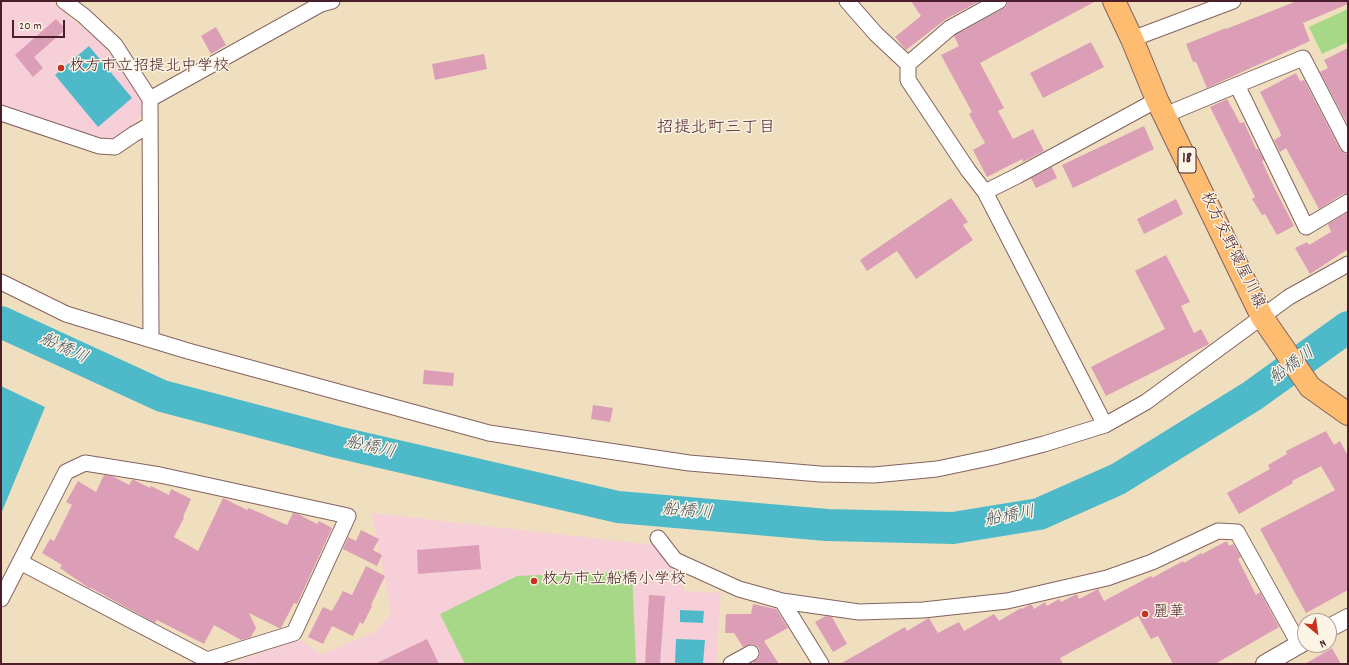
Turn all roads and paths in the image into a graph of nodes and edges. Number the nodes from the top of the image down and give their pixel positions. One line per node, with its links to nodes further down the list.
1 (64, 1): 10 (street)
2 (332, 1): 10 (street)
3 (847, 1): 8 (street)
4 (999, 1): 8 (street)
5 (1114, 1): 7 (main road, 枚方交野寝屋川線 / 18)
6 (1233, 1): 7 (street)
7 (1132, 39): 11 (main road, 枚方交野寝屋川線 / 18)
8 (908, 64): 15 (street)
9 (1237, 85): 11 (street); 14 (street); 16 (street)
10 (150, 99): 13 (street)
11 (1161, 107): 15 (street); 19 (main road, 枚方交野寝屋川線 / 18)
12 (1, 113): 13 (street)
13 (150, 125): 20 (street)
14 (1348, 145)
15 (985, 192): 22 (street)
16 (1348, 202)
17 (1348, 264): 19 (street)
18 (1, 282): 20 (street)
19 (1262, 317): 21 (main road, 枚方交野寝屋川線 / 18); 22 (street)
20 (151, 340): 22 (street)
21 (1348, 414)
22 (1105, 425)
23 (658, 538): 26 (street)
24 (20, 562): 24 (street); 25 (street)
25 (1, 599)
26 (782, 601): 29 (street); 33 (street)
27 (1348, 618): 28 (street)
28 (1337, 624)
29 (1297, 634)
30 (1297, 646): 34 (street)
31 (751, 653): 32 (street)
32 (731, 664)
33 (821, 664)
34 (1265, 664)

